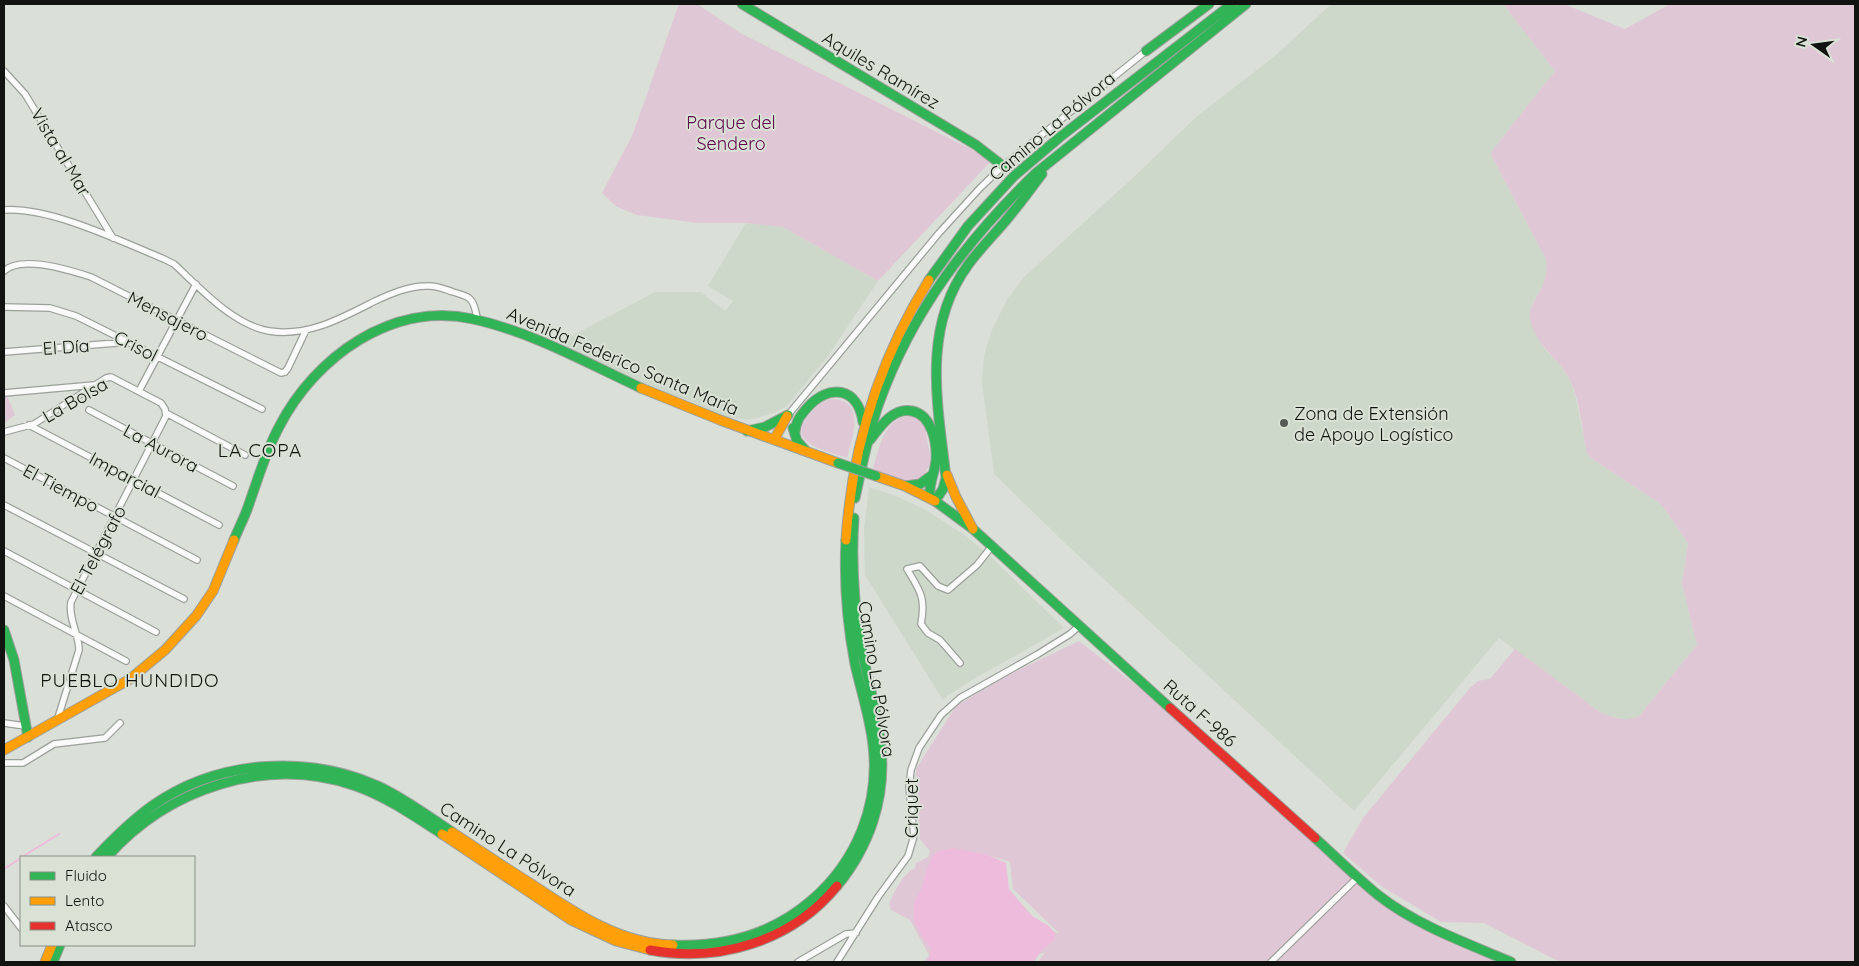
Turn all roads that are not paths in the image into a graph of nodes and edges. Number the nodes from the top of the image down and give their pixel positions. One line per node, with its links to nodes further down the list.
1 (742, 4): 8 (main road, Aquiles Ramírez)
2 (1209, 4): 5 (main road)
3 (1232, 4): 29 (main road, Camino La Pólvora)
4 (1246, 4): 7 (main road, Camino La Pólvora)
5 (1146, 51): 8 (street)
6 (4, 71): 10 (street, Vista al Mar)
7 (1053, 159): 35 (main road, Camino La Pólvora); 39 (main road)
8 (1003, 166): 27 (street)
9 (4, 210): 10 (street)
10 (113, 238): 12 (street)
11 (4, 271): 14 (street, Mensajero)
12 (196, 284): 14 (street); 16 (street)
13 (4, 307): 17 (street, Crisol)
14 (177, 320): 16 (street, Mensajero); 19 (street)
15 (478, 320): 16 (street); 30 (main road, Avenida Federico Santa María); 63 (main road, Avenida Federico Santa María)
16 (306, 330)
17 (129, 342): 18 (street, El Día); 19 (street, Crisol)
18 (4, 352)
19 (157, 357): 21 (street); 23 (street, Crisol)
20 (96, 384): 21 (street, La Bolsa); 22 (street); 28 (street, La Bolsa)
21 (139, 391): 25 (street, La Bolsa)
22 (4, 393)
23 (262, 409)
24 (89, 410): 34 (street, La Aurora)
25 (166, 413): 34 (street, El Telégrafo); 37 (street, La Bolsa)
26 (800, 415): 27 (main road); 29 (main road); 32 (main road)
27 (787, 420): 30 (main road); 32 (main road); 33 (main road)
28 (29, 425): 31 (street, La Bolsa); 42 (street, Imparcial)
29 (862, 430): 70 (main road, Camino La Pólvora)
30 (747, 431): 33 (main road, Avenida Federico Santa María)
31 (4, 432)
32 (795, 432): 36 (main road)
33 (774, 440): 36 (main road, Avenida Federico Santa María)
34 (153, 443): 42 (street, El Telégrafo); 43 (street, La Aurora)
35 (866, 444): 41 (main road); 71 (main road, Camino La Pólvora)
36 (806, 451): 40 (main road, Avenida Federico Santa María, bridge)
37 (245, 455)
38 (4, 458): 47 (street, El Tiempo)
39 (945, 466): 45 (main road); 49 (main road)
40 (876, 476): 44 (main road, Ruta F-986)
41 (931, 476): 44 (main road); 45 (main road)
42 (135, 480): 47 (street, El Telégrafo); 48 (street, Imparcial)
43 (233, 486)
44 (905, 486): 45 (main road, Ruta F-986)
45 (932, 500): 49 (main road, Ruta F-986)
46 (4, 505): 52 (street)
47 (115, 516): 52 (street, El Telégrafo); 53 (street, El Tiempo)
48 (219, 525)
49 (973, 529): 50 (main road, Ruta F-986)
50 (992, 546): 57 (main road, Ruta F-986); 62 (street)
51 (4, 551): 54 (street)
52 (96, 553): 54 (street, El Telégrafo); 56 (street)
53 (197, 560)
54 (77, 590): 59 (street); 60 (street, El Telégrafo)
55 (4, 596): 60 (street)
56 (184, 598)
57 (1079, 626): 72 (main road, Ruta F-986); 75 (street, Criquet)
58 (4, 630): 66 (main road)
59 (156, 632)
60 (77, 636): 61 (street); 63 (street, El Telégrafo)
61 (126, 661)
62 (960, 663)
63 (57, 722): 67 (main road, Avenida Federico Santa María)
64 (120, 722): 69 (street)
65 (4, 723): 66 (street)
66 (25, 726): 67 (main road)
67 (28, 737): 68 (main road, Avenida Federico Santa María)
68 (4, 750)
69 (4, 762)
70 (97, 856)
71 (108, 856)
72 (1357, 878): 82 (street); 83 (main road, Ruta F-986)
73 (4, 906): 74 (street)
74 (20, 927)
75 (856, 933): 80 (street); 81 (street, Criquet)
76 (52, 946): 78 (main road)
77 (60, 946): 79 (main road)
78 (45, 962)
79 (53, 962)
80 (798, 962)
81 (838, 962)
82 (1271, 962)
83 (1511, 962)

